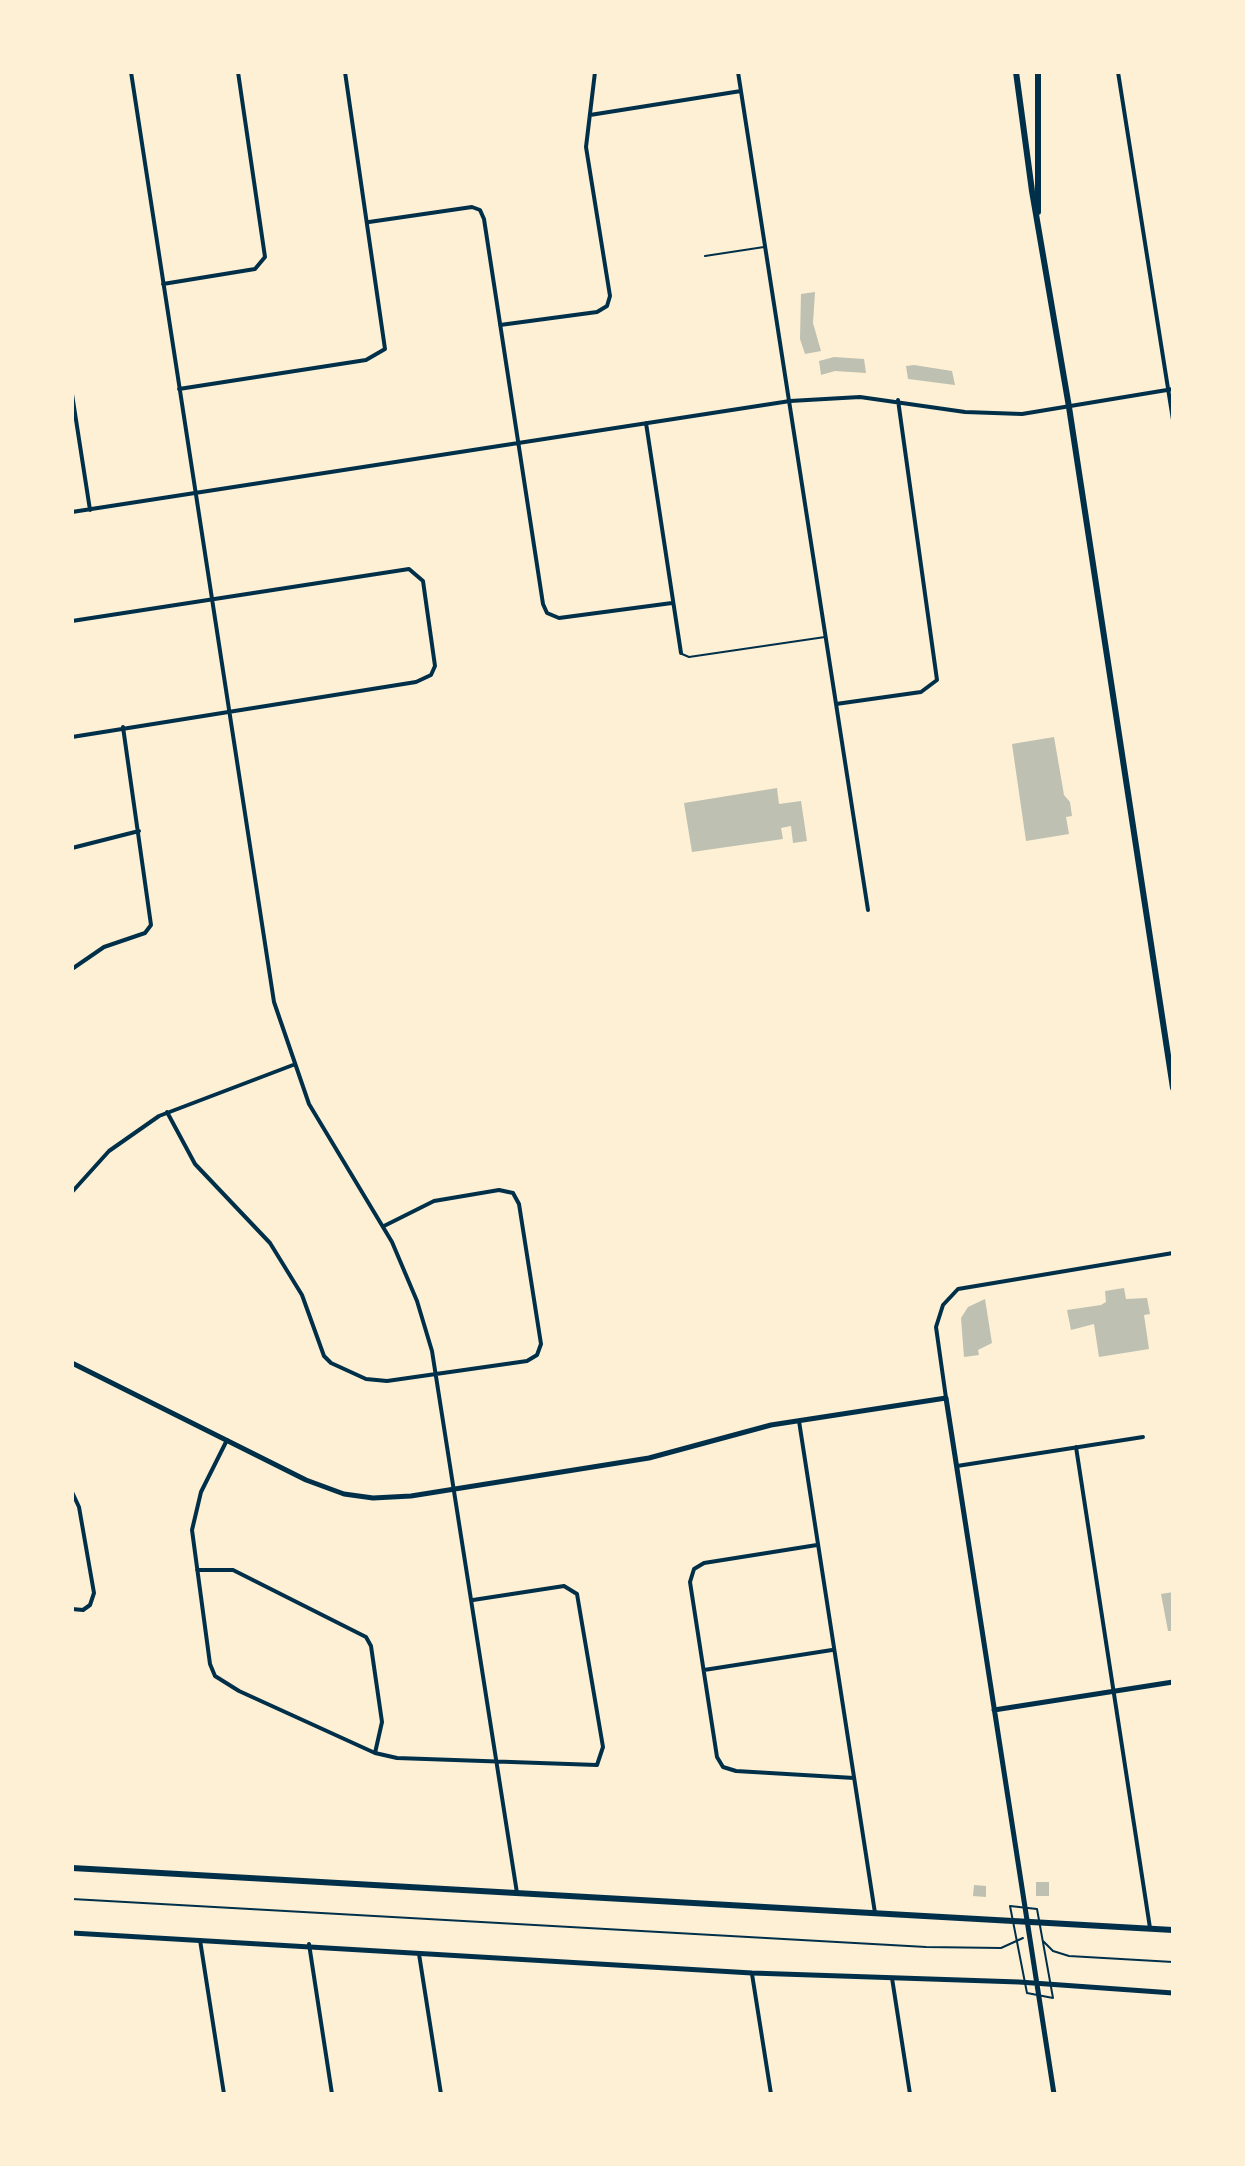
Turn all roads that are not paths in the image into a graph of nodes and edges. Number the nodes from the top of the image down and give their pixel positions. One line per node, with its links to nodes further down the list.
1 (131, 72): 15 (street)
2 (238, 72): 15 (street)
3 (345, 72): 12 (street)
4 (595, 72): 10 (street)
5 (738, 72): 9 (street)
6 (1016, 72): 11 (main road)
7 (1038, 72): 11 (main road)
8 (1118, 72): 18 (street)
9 (741, 91): 10 (street); 13 (street)
10 (590, 115): 16 (street)
11 (1038, 216): 22 (main road)
12 (369, 222): 16 (street); 17 (street)
13 (766, 247): 14 (lane); 21 (street)
14 (705, 256)
15 (163, 284): 17 (street)
16 (500, 325): 25 (street)
17 (179, 389): 26 (street)
18 (1170, 390): 22 (street); 23 (street)
19 (72, 394): 27 (street)
20 (898, 400): 21 (street); 22 (street); 34 (street)
21 (790, 401): 24 (street); 32 (street)
22 (1069, 407): 43 (main road)
23 (1173, 420)
24 (646, 423): 25 (street); 30 (street)
25 (518, 442): 26 (street); 30 (street)
26 (195, 494): 27 (street); 29 (street)
27 (90, 510): 28 (street)
28 (72, 512)
29 (209, 598): 31 (street); 35 (street); 35 (street)
30 (672, 603): 33 (street)
31 (72, 621)
32 (825, 637): 33 (lane); 34 (street)
33 (681, 653)
34 (836, 704): 40 (street)
35 (228, 711): 36 (street); 42 (street)
36 (123, 727): 37 (street); 38 (street)
37 (72, 737)
38 (139, 831): 39 (street); 41 (street)
39 (72, 848)
40 (868, 910)
41 (72, 969)
42 (293, 1065): 44 (street); 46 (street)
43 (1173, 1088)
44 (167, 1112): 45 (street); 49 (street)
45 (72, 1192)
46 (384, 1226): 49 (street); 49 (street)
47 (1173, 1253): 50 (street)
48 (72, 1363): 53 (street)
49 (437, 1375): 56 (street)
50 (946, 1398): 51 (street); 55 (street)
51 (799, 1420): 56 (street); 58 (street)
52 (1143, 1437): 54 (street)
53 (227, 1440): 56 (street); 59 (street)
54 (1076, 1447): 55 (street); 65 (street)
55 (957, 1466): 66 (street)
56 (455, 1486): 60 (street)
57 (72, 1492): 61 (street)
58 (817, 1545): 62 (street); 63 (street)
59 (197, 1570): 67 (street); 67 (street)
60 (472, 1600): 68 (street); 68 (street)
61 (72, 1609)
62 (834, 1650): 63 (street); 69 (street)
63 (704, 1670): 69 (street)
64 (1173, 1682): 65 (street)
65 (1113, 1692): 66 (street); 74 (street)
66 (994, 1710): 73 (street)
67 (375, 1753): 68 (street)
68 (497, 1762): 71 (street)
69 (854, 1778): 72 (street)
70 (72, 1868): 71 (main road)
71 (517, 1893): 72 (main road)
72 (875, 1913): 73 (main road)
73 (1027, 1921): 74 (main road); 82 (street)
74 (1150, 1928): 75 (main road)
75 (1173, 1930)
76 (72, 1933): 77 (street)
77 (200, 1940): 78 (street); 84 (street)
78 (309, 1944): 79 (street); 85 (street)
79 (419, 1953): 80 (street); 86 (street)
80 (752, 1973): 81 (street); 87 (street)
81 (892, 1978): 82 (street); 88 (street)
82 (1037, 1984): 83 (street); 89 (street)
83 (1173, 1993)
84 (224, 2094)
85 (332, 2094)
86 (441, 2094)
87 (771, 2094)
88 (910, 2094)
89 (1054, 2094)

